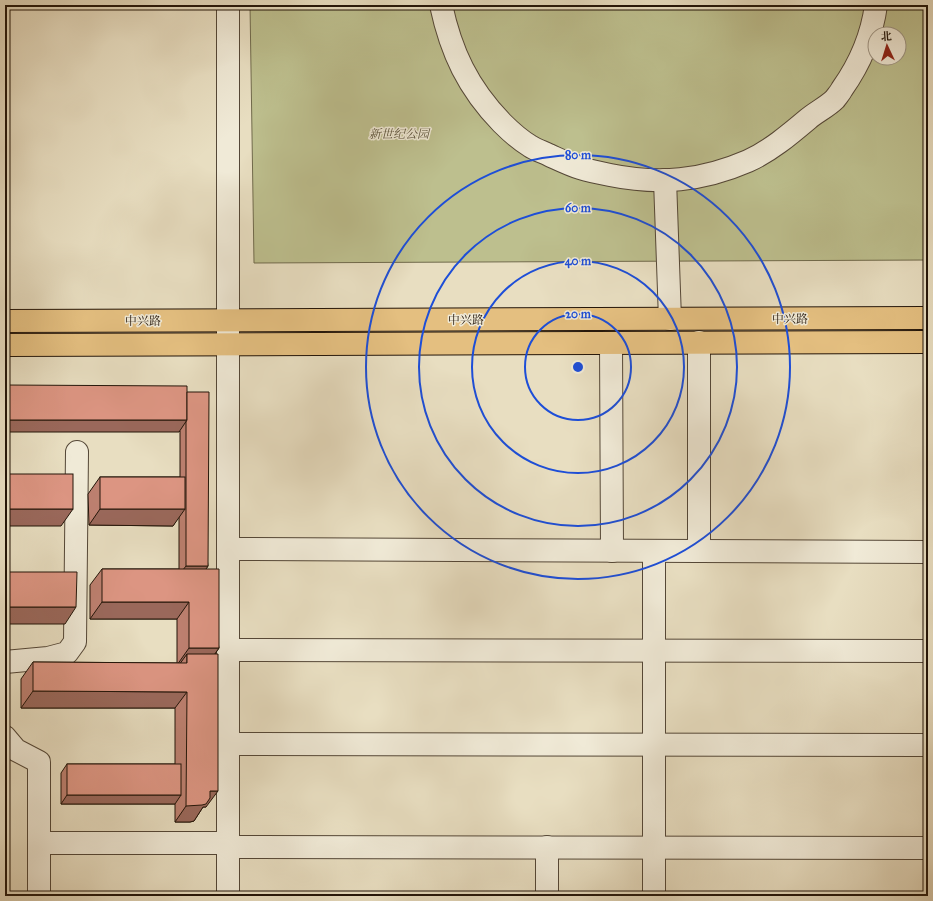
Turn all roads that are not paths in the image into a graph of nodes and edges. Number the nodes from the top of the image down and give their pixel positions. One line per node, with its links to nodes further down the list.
1 (228, 5): 7 (street)
2 (441, 5): 4 (street)
3 (876, 5): 4 (street)
4 (665, 180): 6 (street)
5 (928, 318): 6 (main road, 中兴路)
6 (670, 319): 7 (main road, 中兴路)
7 (228, 321): 8 (main road, 中兴路); 12 (street)
8 (5, 322)
9 (699, 342): 10 (main road, 中兴路); 11 (main road, 中兴路); 18 (street)
10 (928, 342)
11 (611, 343): 12 (main road, 中兴路); 16 (street)
12 (228, 344): 13 (main road, 中兴路); 15 (street)
13 (5, 345)
14 (77, 452): 23 (street)
15 (228, 549): 16 (street); 20 (street)
16 (612, 551): 17 (street)
17 (654, 551): 18 (street); 21 (street)
18 (699, 551): 19 (street)
19 (928, 552)
20 (228, 650): 21 (street); 25 (street)
21 (654, 651): 22 (street); 26 (street)
22 (928, 651)
23 (5, 662)
24 (5, 737): 28 (street)
25 (228, 744): 26 (street); 29 (street)
26 (654, 744): 27 (street); 31 (street)
27 (928, 745)
28 (39, 843): 29 (street); 33 (street)
29 (228, 845): 30 (street); 34 (street)
30 (547, 847): 31 (street); 35 (street)
31 (654, 848): 32 (street); 36 (street)
32 (928, 848)
33 (39, 896)
34 (228, 896)
35 (547, 896)
36 (654, 896)

